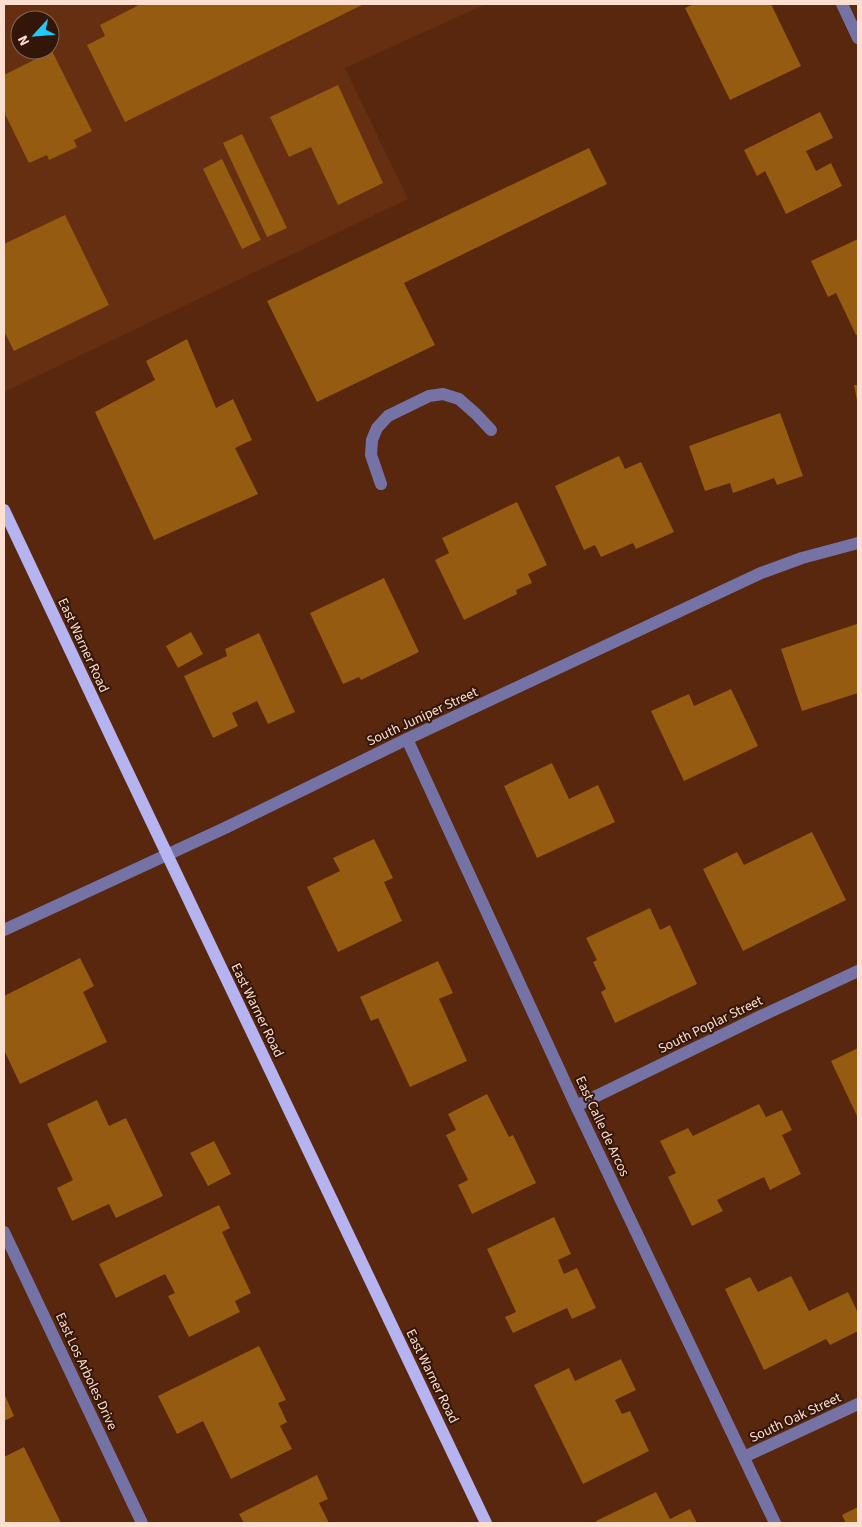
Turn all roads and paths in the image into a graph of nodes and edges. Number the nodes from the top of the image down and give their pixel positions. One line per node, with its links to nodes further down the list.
1 (842, 4): 2 (street)
2 (858, 38)
3 (491, 430): 4 (street)
4 (380, 484)
5 (4, 510): 8 (main road, East Warner Road)
6 (858, 543): 7 (street, South Juniper Street)
7 (407, 739): 8 (street, South Juniper Street); 11 (street, East Calle de Arcos)
8 (167, 854): 9 (street, South Juniper Street); 16 (main road, East Warner Road)
9 (4, 930)
10 (858, 971): 11 (street, South Poplar Street)
11 (576, 1106): 14 (street, East Calle de Arcos)
12 (4, 1232): 15 (street, East Los Arboles Drive)
13 (858, 1404): 14 (street, South Oak Street)
14 (744, 1457): 17 (street, East Calle de Arcos)
15 (142, 1523)
16 (486, 1523)
17 (775, 1523)

